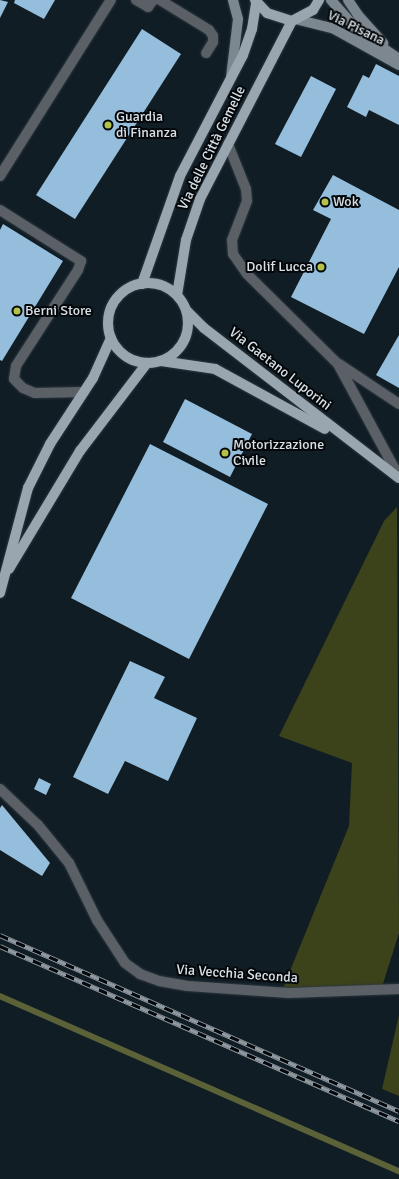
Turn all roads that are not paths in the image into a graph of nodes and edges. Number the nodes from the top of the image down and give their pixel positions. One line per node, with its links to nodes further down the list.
1 (111, 0): 16 (street)
2 (136, 0): 3 (street)
3 (153, 0)
4 (160, 0): 11 (street)
5 (233, 0): 14 (main road)
6 (319, 0): 10 (main road, Via Pisana)
7 (331, 0): 12 (main road, Via Pisana)
8 (348, 0): 12 (main road)
9 (255, 2): 10 (main road, Via Pisana); 14 (main road, Via delle Città Gemelle)
10 (295, 20): 13 (main road, Via Pisana); 15 (main road, Via delle Città Gemelle)
11 (206, 53)
12 (397, 54)
13 (399, 64)
14 (231, 78): 18 (main road, Via delle Città Gemelle)
15 (228, 144): 19 (main road, Via delle Città Gemelle); 24 (street)
16 (0, 176)
17 (0, 210): 25 (street)
18 (142, 284): 19 (main road, Via Gaetano Luporini); 21 (main road, Via Gaetano Luporini)
19 (176, 295): 20 (main road, Via Gaetano Luporini)
20 (186, 311): 22 (main road, Via Gaetano Luporini); 27 (main road, Via Gaetano Luporini)
21 (111, 338): 23 (main road, Via Gaetano Luporini); 25 (main road)
22 (161, 361): 23 (main road, Via Gaetano Luporini); 27 (main road, Via Gaetano Luporini)
23 (146, 363): 29 (main road)
24 (338, 364): 26 (street); 28 (street)
25 (84, 392): 29 (main road)
26 (399, 404)
27 (358, 447): 28 (main road, Via Gaetano Luporini)
28 (399, 477)
29 (6, 574): 30 (main road)
30 (0, 593)
31 (0, 789): 32 (street, Via Vecchia Seconda)
32 (399, 989)

